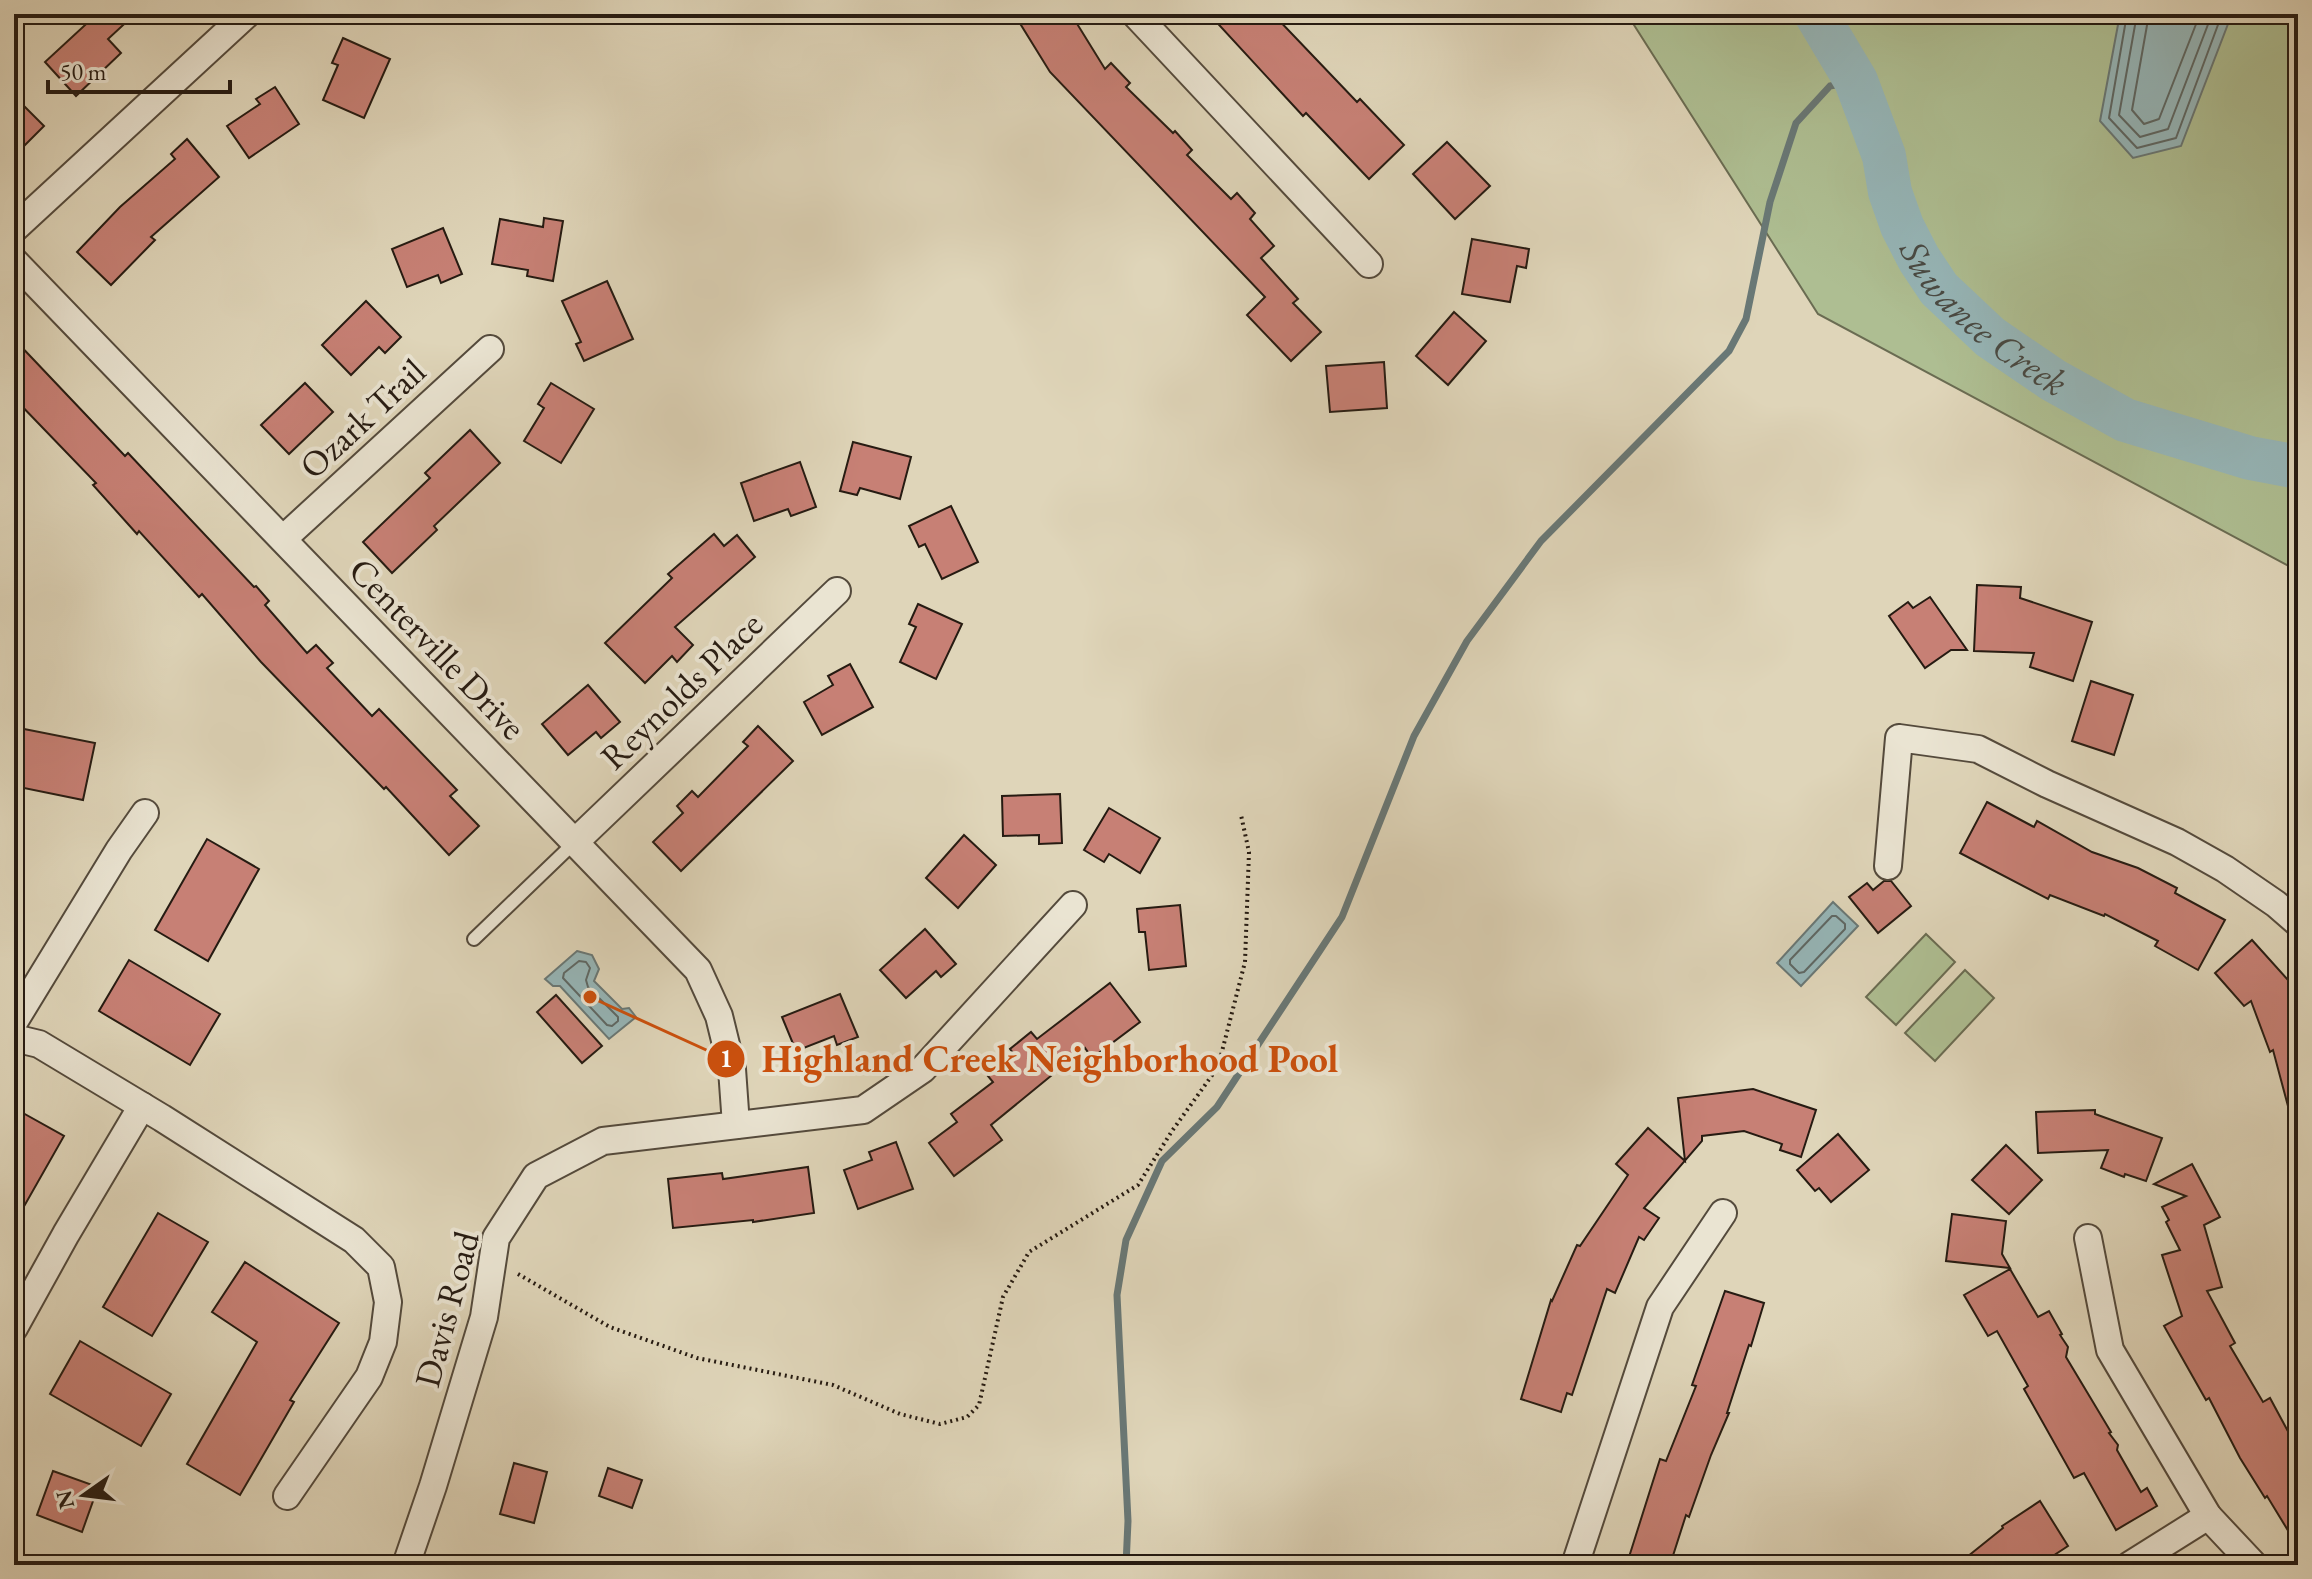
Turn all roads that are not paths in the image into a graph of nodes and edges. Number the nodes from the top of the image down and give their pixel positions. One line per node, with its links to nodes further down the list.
1 (247, 14): 3 (street)
2 (1135, 14): 5 (street)
3 (14, 229)
4 (14, 261): 7 (street, Centerville Drive)
5 (1369, 264)
6 (490, 349): 7 (street, Ozark Trail)
7 (283, 539): 10 (street, Centerville Drive)
8 (837, 591): 10 (street, Reynolds Place)
9 (145, 813): 15 (street)
10 (575, 842): 14 (lane); 18 (street, Centerville Drive)
11 (1888, 866): 13 (street)
12 (1073, 905): 18 (street, Davis Road)
13 (2298, 923)
14 (474, 939)
15 (14, 1022)
16 (14, 1038): 17 (street)
17 (142, 1106): 21 (street); 22 (street)
18 (736, 1125): 24 (street, Davis Road)
19 (1723, 1213): 25 (street)
20 (2088, 1238): 23 (street)
21 (14, 1328)
22 (287, 1496)
23 (2208, 1516): 26 (street); 27 (street)
24 (406, 1565)
25 (1575, 1565)
26 (2130, 1565)
27 (2254, 1565)

